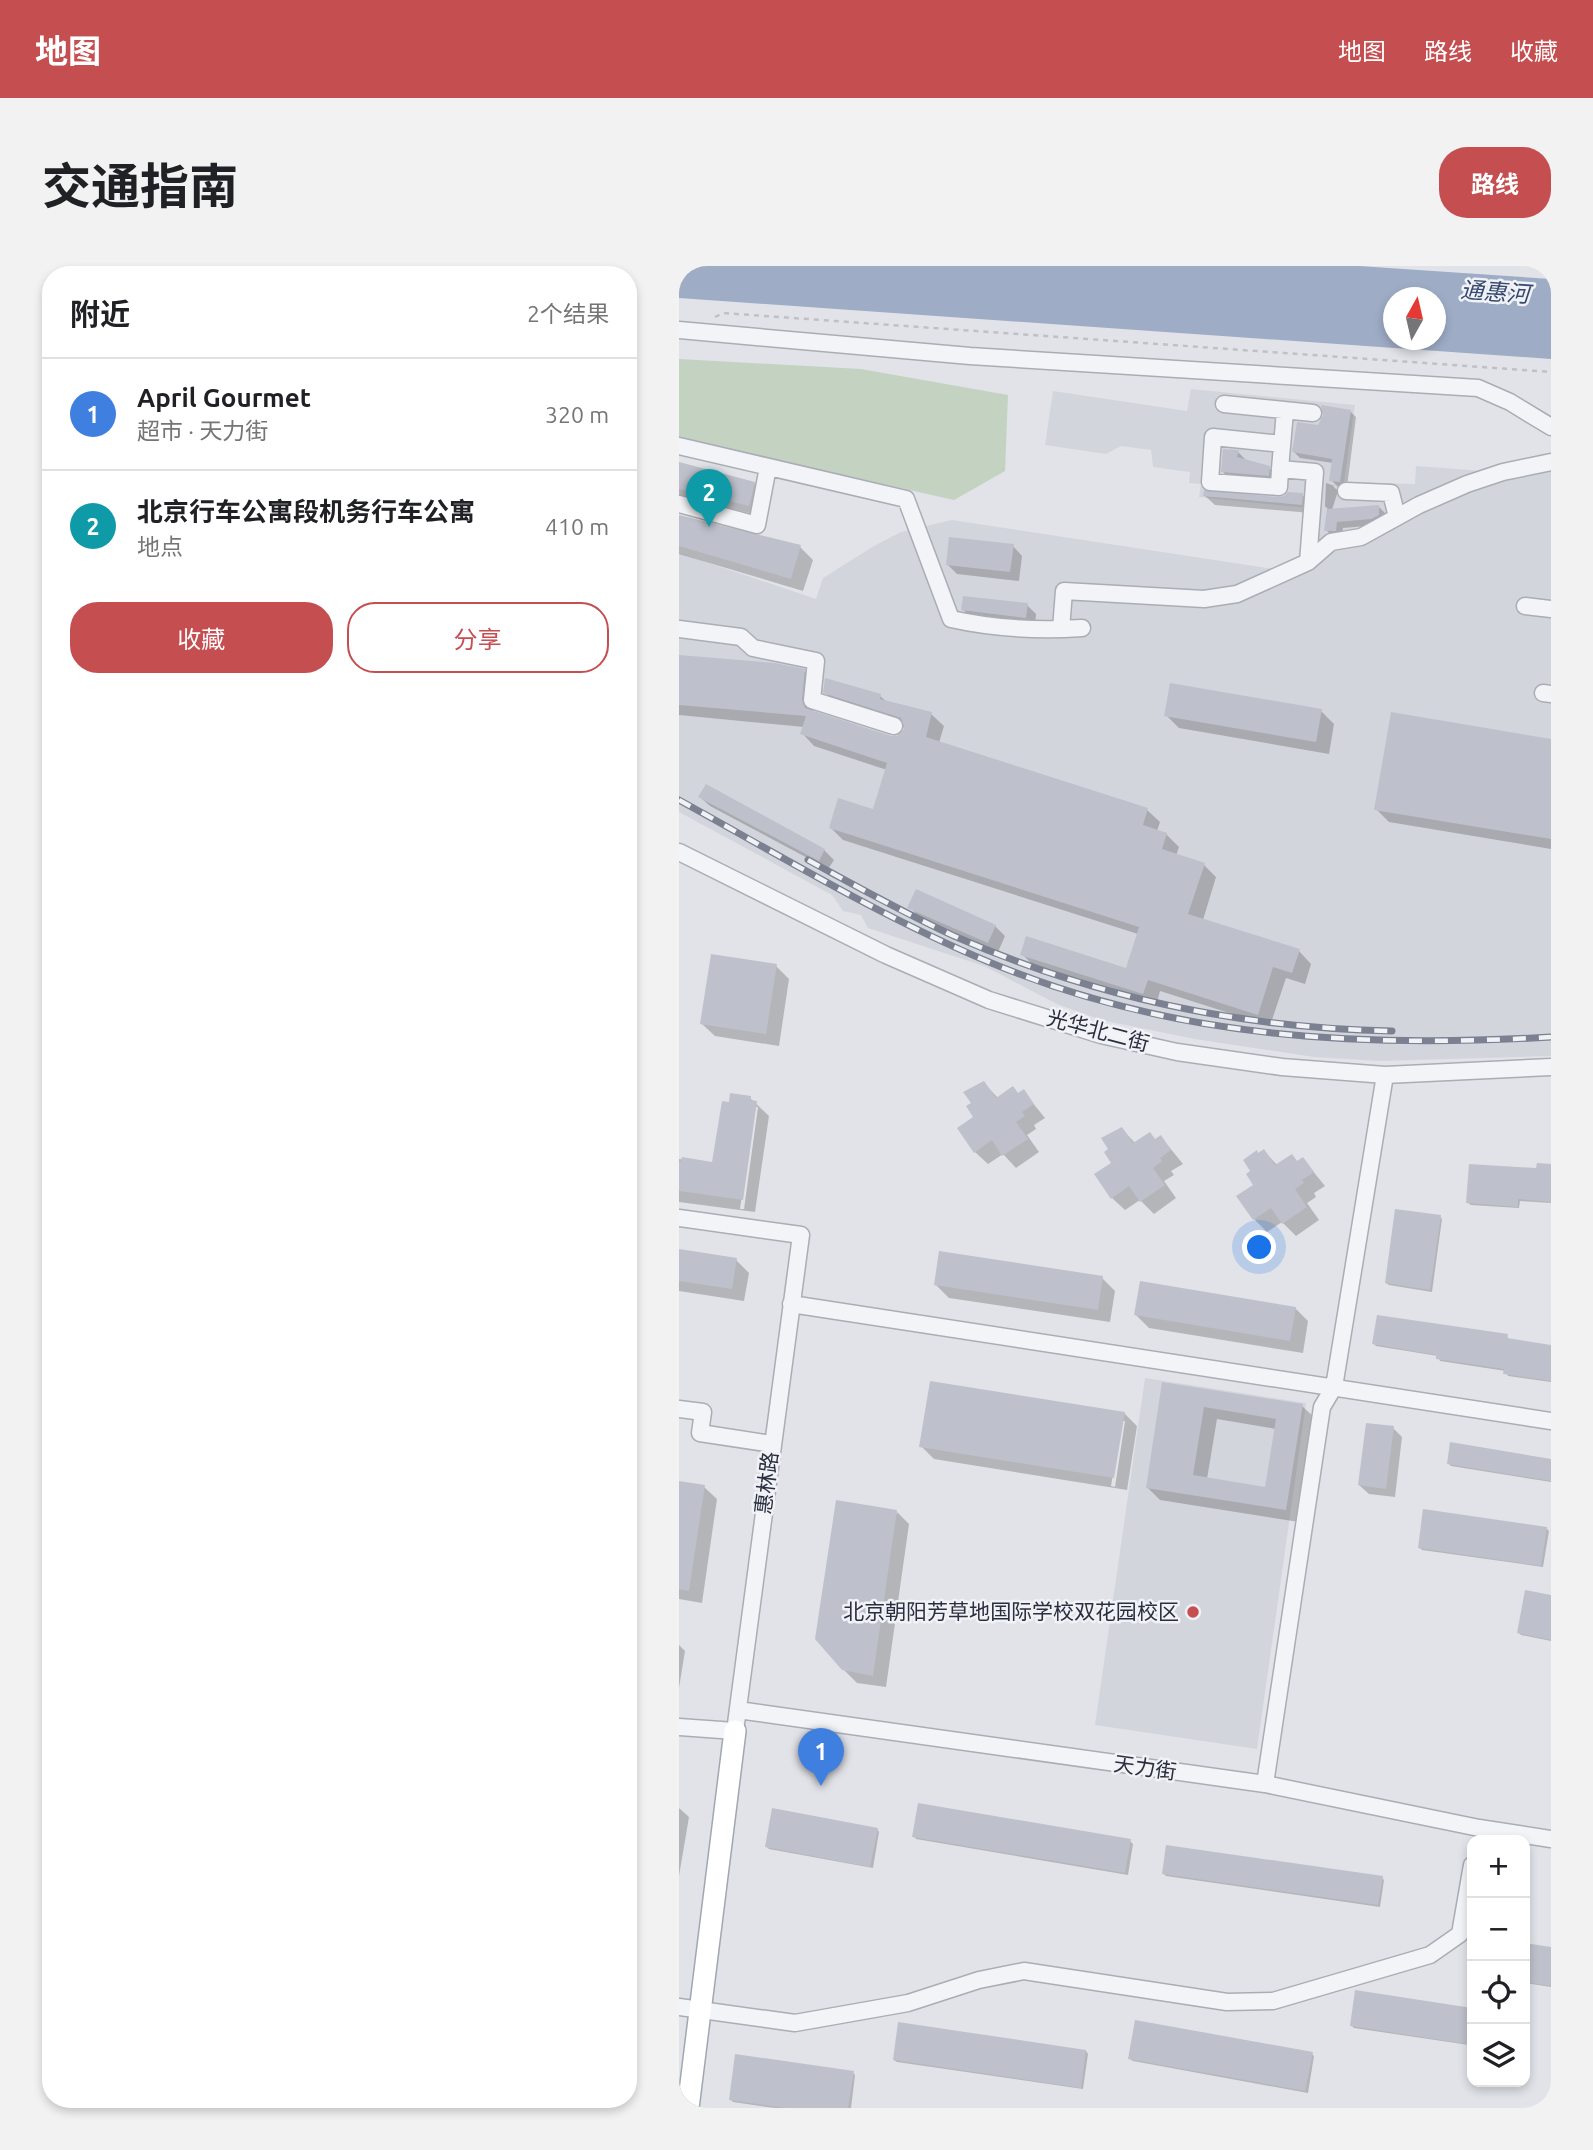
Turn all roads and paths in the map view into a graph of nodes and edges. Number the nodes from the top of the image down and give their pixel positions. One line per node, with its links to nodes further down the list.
1 (685, 330): 2 (path); 6 (street)
2 (1551, 372)
3 (1224, 404): 4 (street)
4 (1285, 411): 5 (street); 7 (street)
5 (1313, 414)
6 (1551, 427)
7 (1282, 444): 11 (street); 11 (street)
8 (679, 446): 10 (street)
9 (1551, 462): 14 (street)
10 (768, 467): 13 (street); 20 (street)
11 (1280, 469): 15 (street)
12 (1346, 491): 14 (street)
13 (679, 504)
14 (1397, 517): 15 (street)
15 (1308, 562): 20 (street)
16 (1525, 606): 17 (street)
17 (1551, 609)
18 (1082, 628): 20 (street)
19 (679, 629): 21 (street)
20 (1061, 629)
21 (894, 726)
22 (679, 852): 24 (street, 光华北二街)
23 (1551, 1067): 24 (street, 光华北二街)
24 (1385, 1075): 27 (street)
25 (679, 1218): 26 (street, 惠林路)
26 (790, 1304): 27 (street); 30 (street, 惠林路)
27 (1334, 1387): 29 (street); 33 (street)
28 (679, 1409): 30 (street)
29 (1551, 1421)
30 (772, 1444): 31 (street, 惠林路)
31 (736, 1721): 32 (street, 天力街); 33 (street, 天力街); 37 (main road)
32 (679, 1727)
33 (1265, 1784): 34 (street, 天力街)
34 (1478, 1834): 35 (street, 天力街)
35 (1551, 1839)
36 (1467, 1894): 37 (street)
37 (689, 2008): 38 (main road)
38 (688, 2108)

